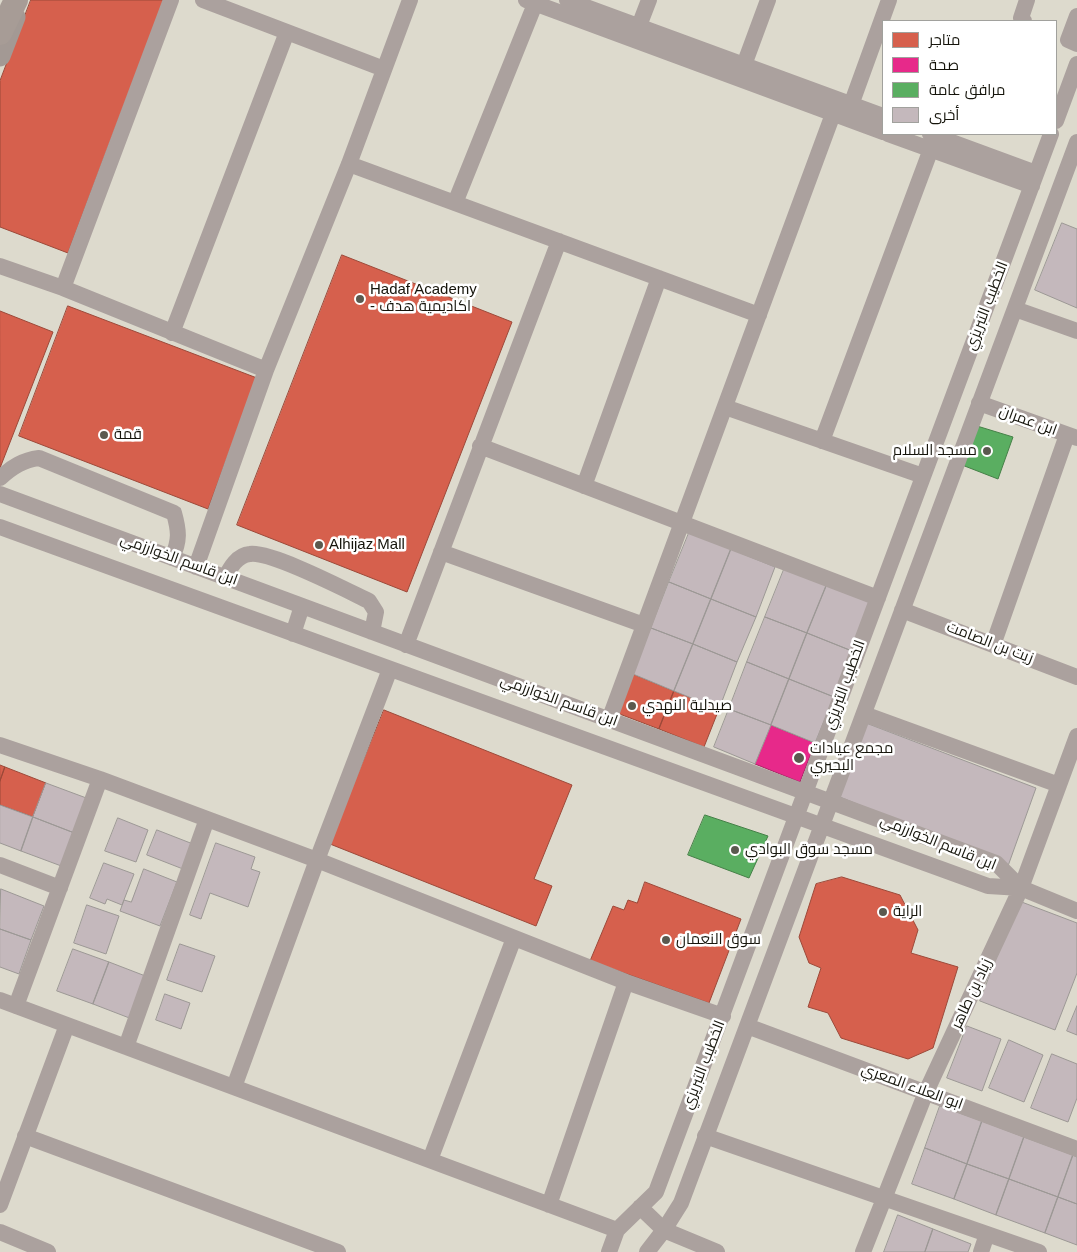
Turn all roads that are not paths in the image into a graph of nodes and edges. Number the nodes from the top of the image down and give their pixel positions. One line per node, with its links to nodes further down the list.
1 (16, 0): 16 (highway)
2 (22, 0): 18 (main road)
3 (171, 0): 38 (street)
4 (203, 0): 15 (street)
5 (410, 0): 21 (street)
6 (567, 0): 14 (street)
7 (649, 0): 14 (street)
8 (768, 0): 20 (street)
9 (889, 0): 23 (street)
10 (1027, 0): 13 (street)
11 (530, 2): 24 (street); 34 (street)
12 (1077, 16): 17 (street)
13 (1023, 20)
14 (639, 26): 20 (street)
15 (287, 32): 21 (street); 42 (street)
16 (0, 33)
17 (1067, 40)
18 (0, 56)
19 (1077, 64): 22 (street)
20 (744, 65): 23 (street)
21 (384, 69): 32 (street)
22 (1060, 95): 25 (street)
23 (851, 104): 26 (street)
24 (833, 114): 27 (street); 40 (street)
25 (1057, 114)
26 (882, 116)
27 (882, 132)
28 (894, 135): 30 (street)
29 (1051, 135): 33 (street, الخطيب التبريزي)
30 (931, 141): 33 (street); 47 (street)
31 (1077, 142): 39 (street, الخطيب التبريزي)
32 (349, 164): 34 (street); 43 (street)
33 (1034, 179): 49 (street, الخطيب التبريزي)
34 (455, 203): 35 (street)
35 (559, 241): 37 (street); 48 (street)
36 (0, 266): 38 (street)
37 (659, 278): 40 (street); 51 (street)
38 (62, 288): 42 (street)
39 (1014, 309): 41 (street); 44 (street, الخطيب التبريزي)
40 (759, 315): 45 (street)
41 (1077, 331)
42 (172, 333): 43 (street)
43 (266, 370): 57 (street)
44 (979, 403): 46 (street, ابن عمران); 61 (street, الخطيب التبريزي)
45 (725, 407): 47 (street); 53 (street)
46 (1072, 437): 66 (street)
47 (822, 441): 49 (street)
48 (480, 446): 51 (street); 55 (street)
49 (923, 476): 59 (street, الخطيب التبريزي)
50 (0, 478): 56 (street)
51 (584, 486): 53 (street)
52 (0, 494): 56 (street, ابن قاسم الخوارزمي)
53 (682, 524): 59 (street); 62 (street)
54 (0, 527): 64 (street, ابن قاسم الخوارزمي)
55 (441, 552): 62 (street); 65 (street)
56 (172, 558): 57 (street, ابن قاسم الخوارزمي)
57 (196, 567): 58 (street, ابن قاسم الخوارزمي)
58 (225, 578): 60 (street, ابن قاسم الخوارزمي); 63 (street)
59 (878, 598): 75 (street, الخطيب التبريزي)
60 (302, 606): 63 (street, ابن قاسم الخوارزمي); 64 (street)
61 (902, 610): 66 (street, زيت بن الصامت); 69 (street, الخطيب التبريزي)
62 (644, 625): 70 (street)
63 (372, 632): 65 (street, ابن قاسم الخوارزمي)
64 (293, 634): 67 (street, ابن قاسم الخوارزمي)
65 (406, 645): 70 (street, ابن قاسم الخوارزمي)
66 (993, 645): 68 (street, زيت بن الصامت)
67 (390, 669): 77 (street, ابن قاسم الخوارزمي); 80 (street)
68 (1077, 677)
69 (864, 714): 74 (street); 76 (street, الخطيب التبريزي)
70 (609, 720): 75 (street, ابن قاسم الخوارزمي)
71 (1077, 736): 74 (street, زياد بن طاهر)
72 (0, 746): 73 (street)
73 (100, 779): 78 (street); 82 (street)
74 (1059, 785): 83 (street, زياد بن طاهر)
75 (805, 792): 76 (street, ابن قاسم الخوارزمي); 77 (street, الخطيب التبريزي)
76 (831, 802): 79 (street, الخطيب التبريزي); 83 (street, ابن قاسم الخوارزمي)
77 (796, 816): 79 (street, ابن قاسم الخوارزمي); 89 (street, الخطيب التبريزي)
78 (207, 819): 80 (street); 92 (street)
79 (821, 826): 83 (street, ابن قاسم الخوارزمي); 91 (street, الخطيب التبريزي)
80 (317, 860): 85 (street); 93 (street)
81 (0, 865): 82 (street)
82 (60, 888): 88 (street)
83 (1021, 888): 84 (street); 94 (street, زياد بن طاهر)
84 (1077, 911)
85 (514, 938): 86 (street); 98 (street)
86 (626, 982): 89 (street); 101 (street)
87 (0, 1000): 88 (street)
88 (16, 1006): 90 (street)
89 (722, 1016): 102 (street, الخطيب التبريزي)
90 (67, 1025): 92 (street); 95 (street)
91 (747, 1026): 94 (street, ابو العلاء المعري); 96 (street, الخطيب التبريزي)
92 (126, 1047): 93 (street)
93 (234, 1087): 98 (street)
94 (926, 1092): 97 (street, ابو العلاء المعري); 99 (street, زياد بن طاهر)
95 (26, 1136): 100 (street); 108 (street)
96 (706, 1136): 99 (street); 104 (street, الخطيب التبريزي)
97 (1077, 1149)
98 (430, 1160): 101 (street)
99 (885, 1198): 106 (street); 112 (street, زياد بن طاهر)
100 (0, 1205)
101 (549, 1205): 103 (street)
102 (640, 1207): 103 (street, الخطيب التبريزي); 104 (street)
103 (617, 1230): 109 (street, الخطيب التبريزي)
104 (664, 1230): 110 (street, الخطيب التبريزي); 111 (street)
105 (0, 1232): 107 (street)
106 (987, 1234): 113 (street); 114 (street)
107 (48, 1252)
108 (338, 1252)
109 (609, 1252)
110 (647, 1252)
111 (717, 1252)
112 (864, 1252)
113 (981, 1252)
114 (1039, 1252)

